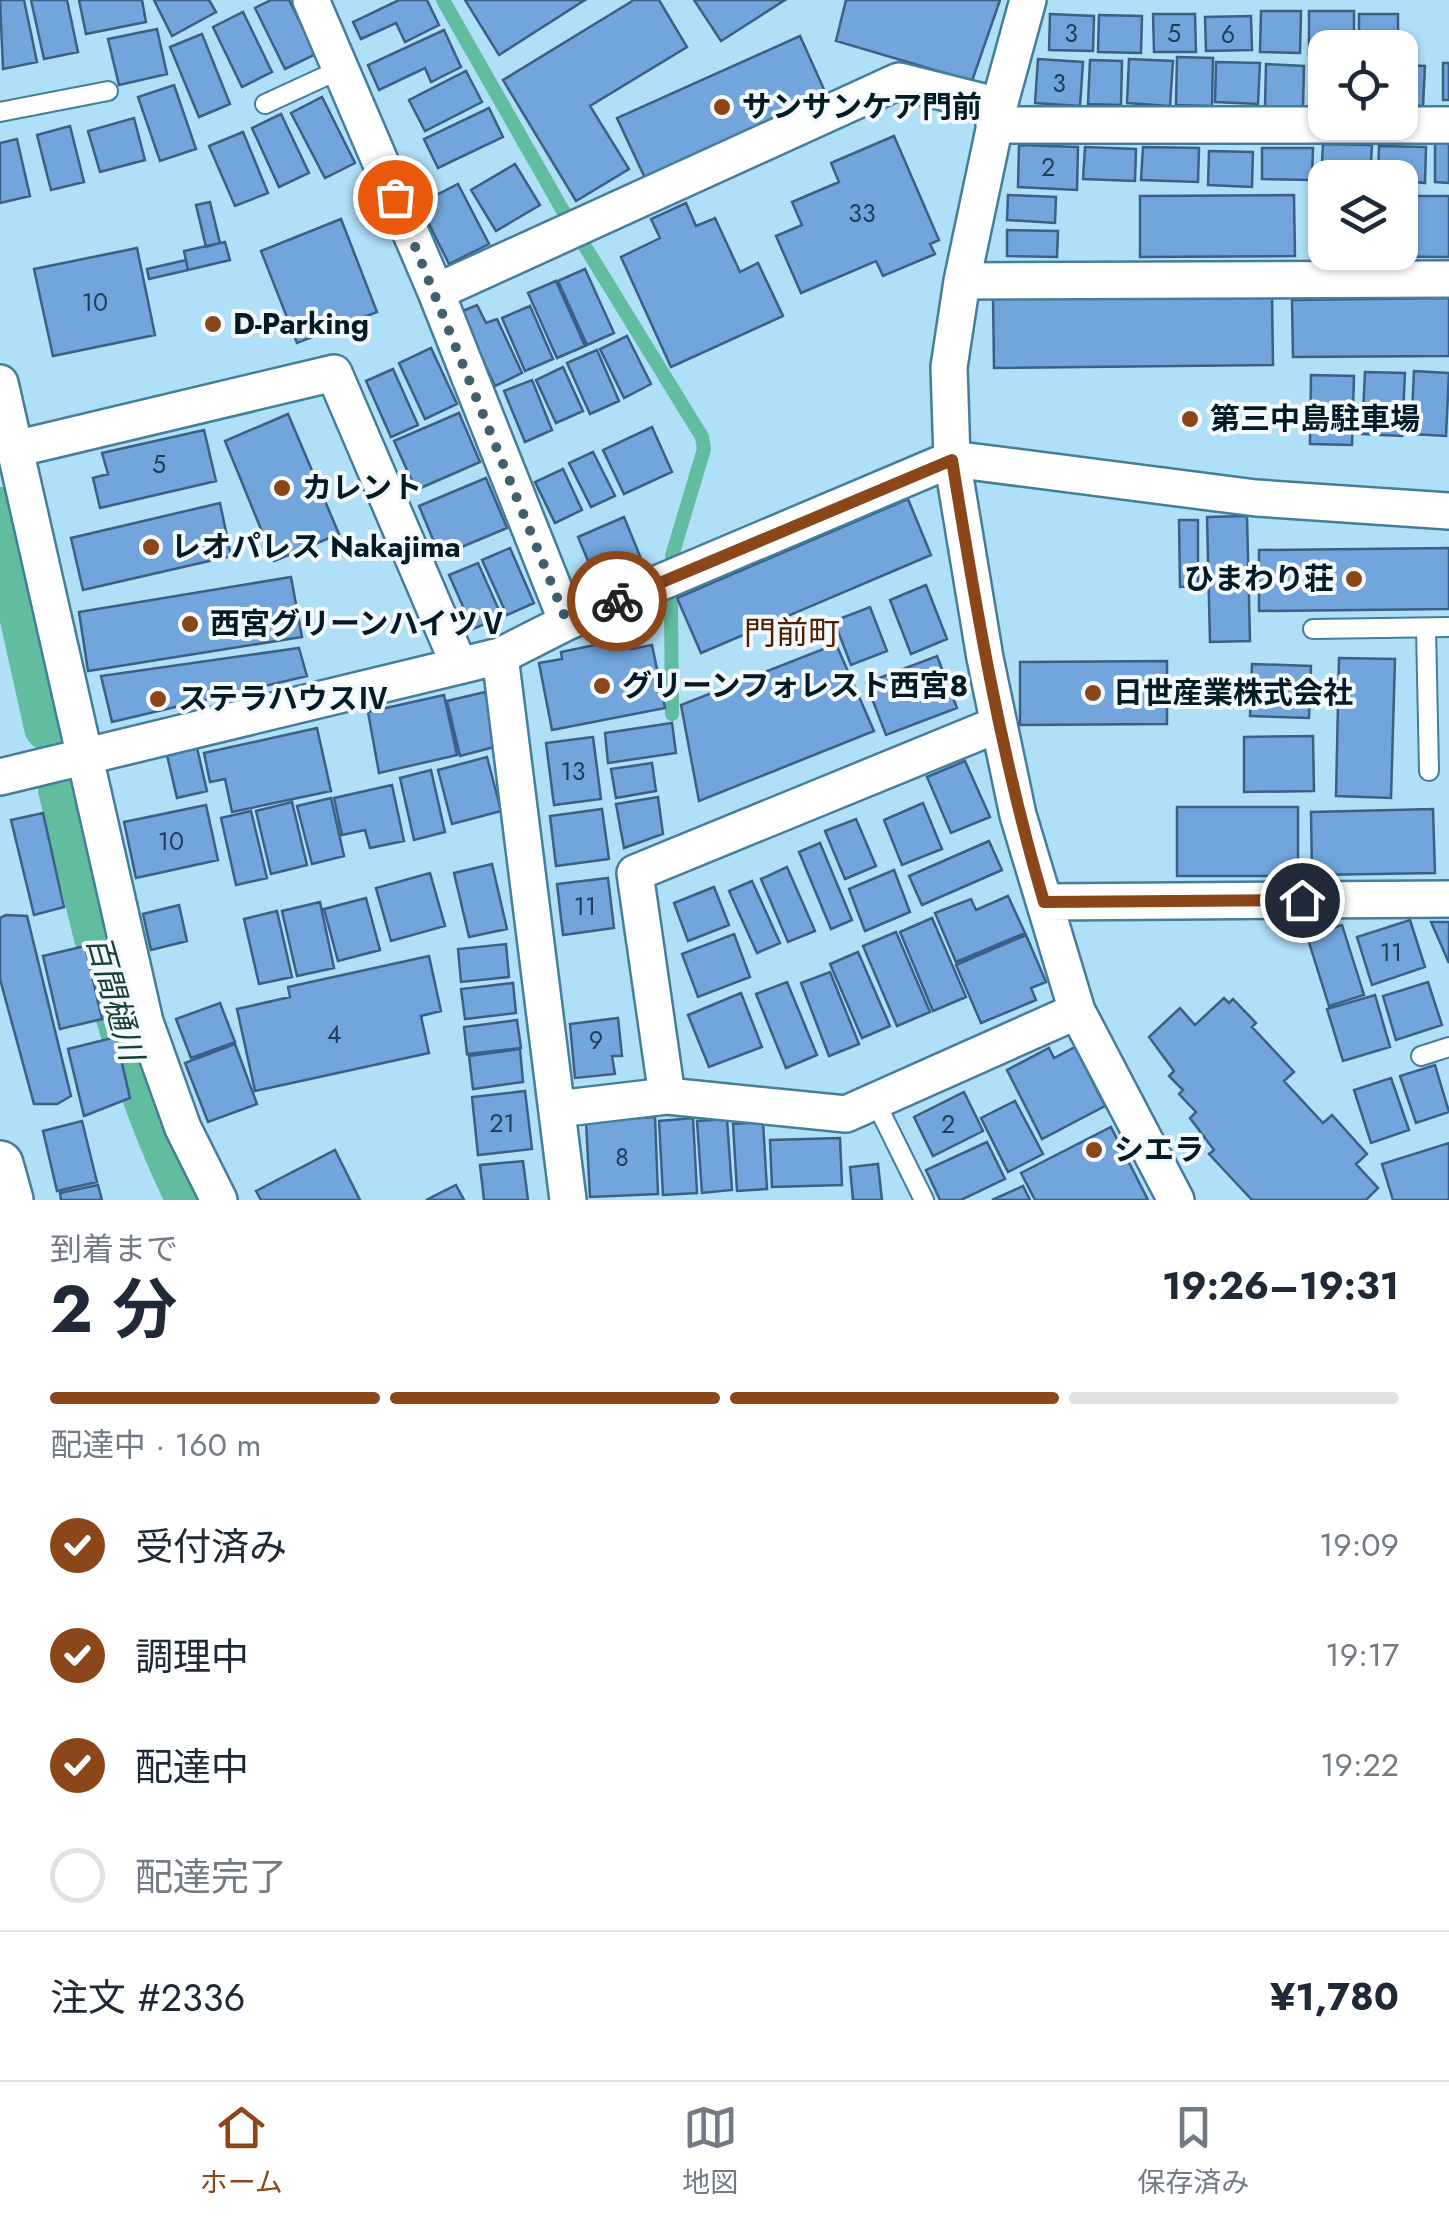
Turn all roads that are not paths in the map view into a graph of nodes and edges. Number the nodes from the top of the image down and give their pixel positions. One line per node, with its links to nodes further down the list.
1 (311, 0): 3 (street)
2 (1028, 0): 7 (street)
3 (341, 70): 5 (lane); 11 (street)
4 (108, 91): 6 (lane)
5 (264, 104)
6 (0, 112)
7 (996, 115): 8 (street); 10 (street); 11 (street)
8 (1449, 125)
9 (1449, 279): 10 (street)
10 (962, 282): 14 (street)
11 (436, 292): 16 (street)
12 (0, 383): 13 (street)
13 (15, 449): 21 (street); 23 (street)
14 (952, 460): 15 (street); 16 (street); 22 (street)
15 (1449, 511)
16 (567, 622): 20 (street)
17 (1426, 628): 18 (lane); 19 (lane); 24 (lane)
18 (1449, 628)
19 (1313, 629)
20 (500, 656): 21 (street); 33 (street)
21 (458, 665): 23 (street)
22 (999, 724): 27 (street); 31 (street)
23 (84, 754): 25 (street); 36 (street)
24 (1429, 771)
25 (0, 777)
26 (1449, 899): 27 (street)
27 (1044, 902): 28 (street)
28 (1078, 1012): 32 (street); 39 (street)
29 (1449, 1047): 30 (lane)
30 (1420, 1056)
31 (667, 1096): 32 (street); 33 (street)
32 (875, 1101): 38 (lane)
33 (557, 1109): 37 (street)
34 (0, 1164): 35 (street)
35 (10, 1200)
36 (219, 1200)
37 (568, 1200)
38 (924, 1200)
39 (1176, 1200)

